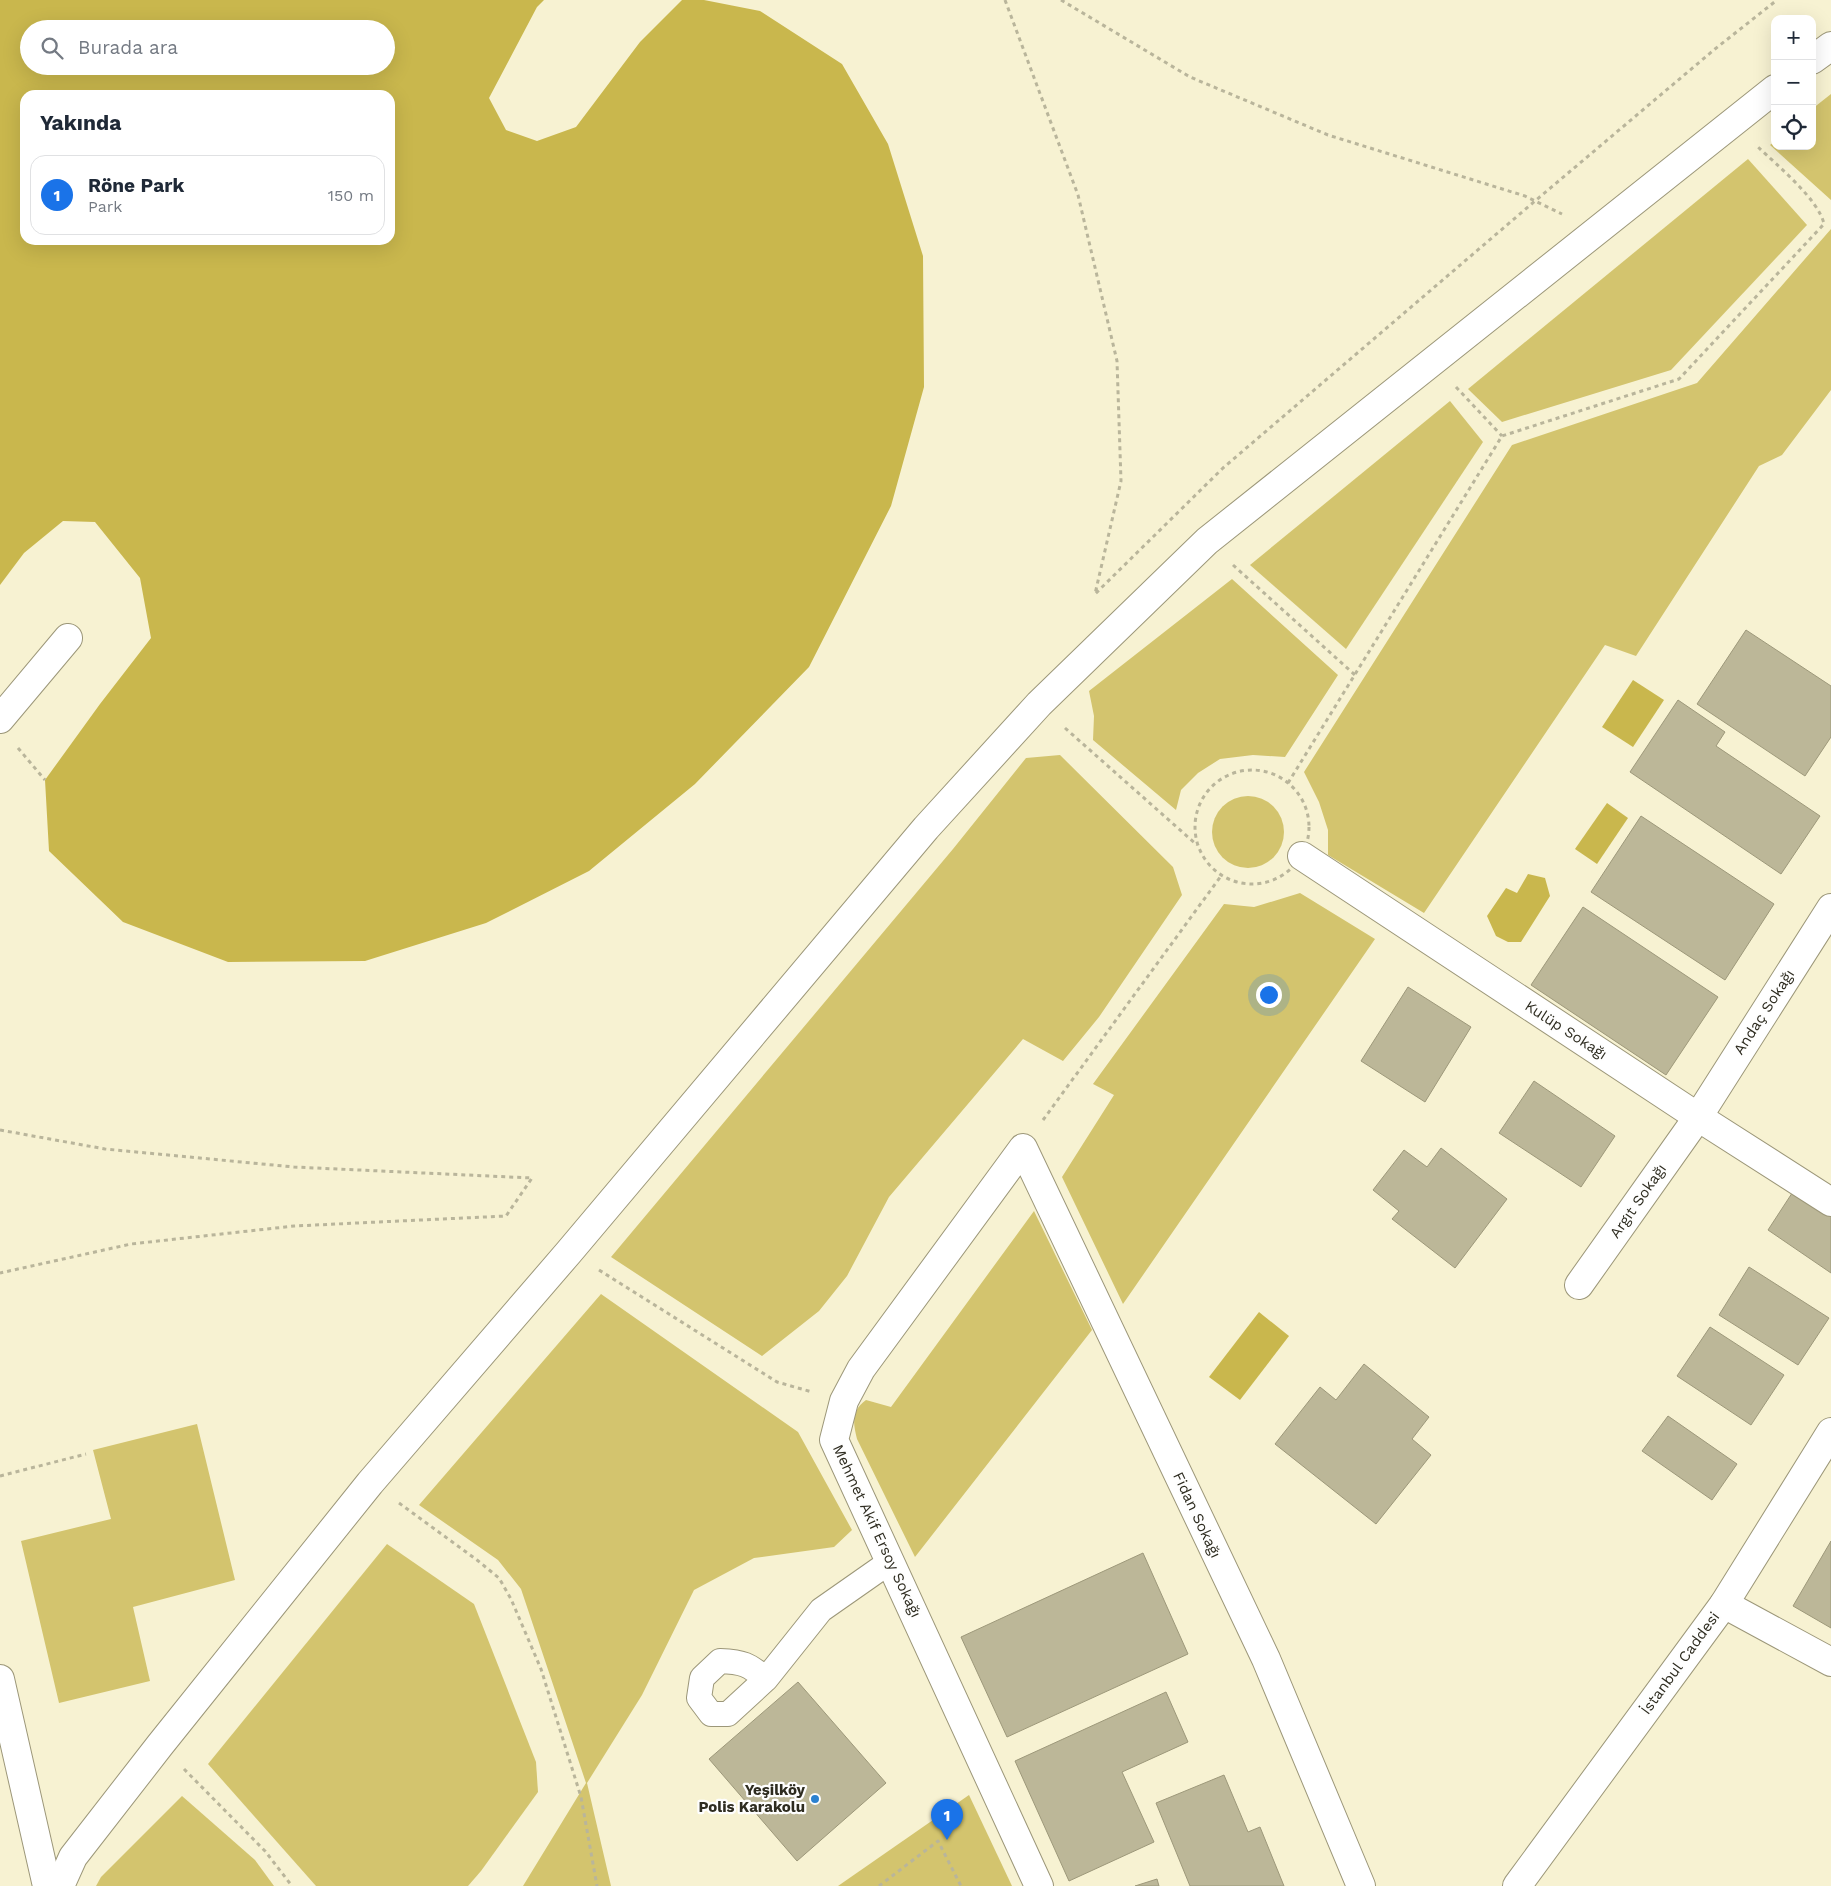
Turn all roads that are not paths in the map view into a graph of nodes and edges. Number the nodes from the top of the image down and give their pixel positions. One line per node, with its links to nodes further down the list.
1 (1831, 46): 2 (street)
2 (1816, 57)
3 (1771, 92): 19 (street)
4 (68, 638): 5 (street)
5 (0, 719)
6 (1302, 856): 8 (street, Kulüp Sokağı)
7 (1831, 908): 8 (street, Andaç Sokağı)
8 (1698, 1117): 10 (street, Kulüp Sokağı); 11 (street, Argıt Sokağı)
9 (1023, 1148): 13 (street, Mehmet Akif Ersoy Sokağı); 21 (street, Fidan Sokağı)
10 (1831, 1202)
11 (1579, 1285)
12 (1831, 1432): 14 (street, İstanbul Caddesi)
13 (891, 1561): 17 (lane); 20 (street, Mehmet Akif Ersoy Sokağı)
14 (1724, 1604): 15 (street); 22 (street, İstanbul Caddesi)
15 (1831, 1662)
16 (0, 1679): 18 (street)
17 (766, 1679)
18 (47, 1886)
19 (60, 1886)
20 (1039, 1886)
21 (1361, 1886)
22 (1517, 1886)

